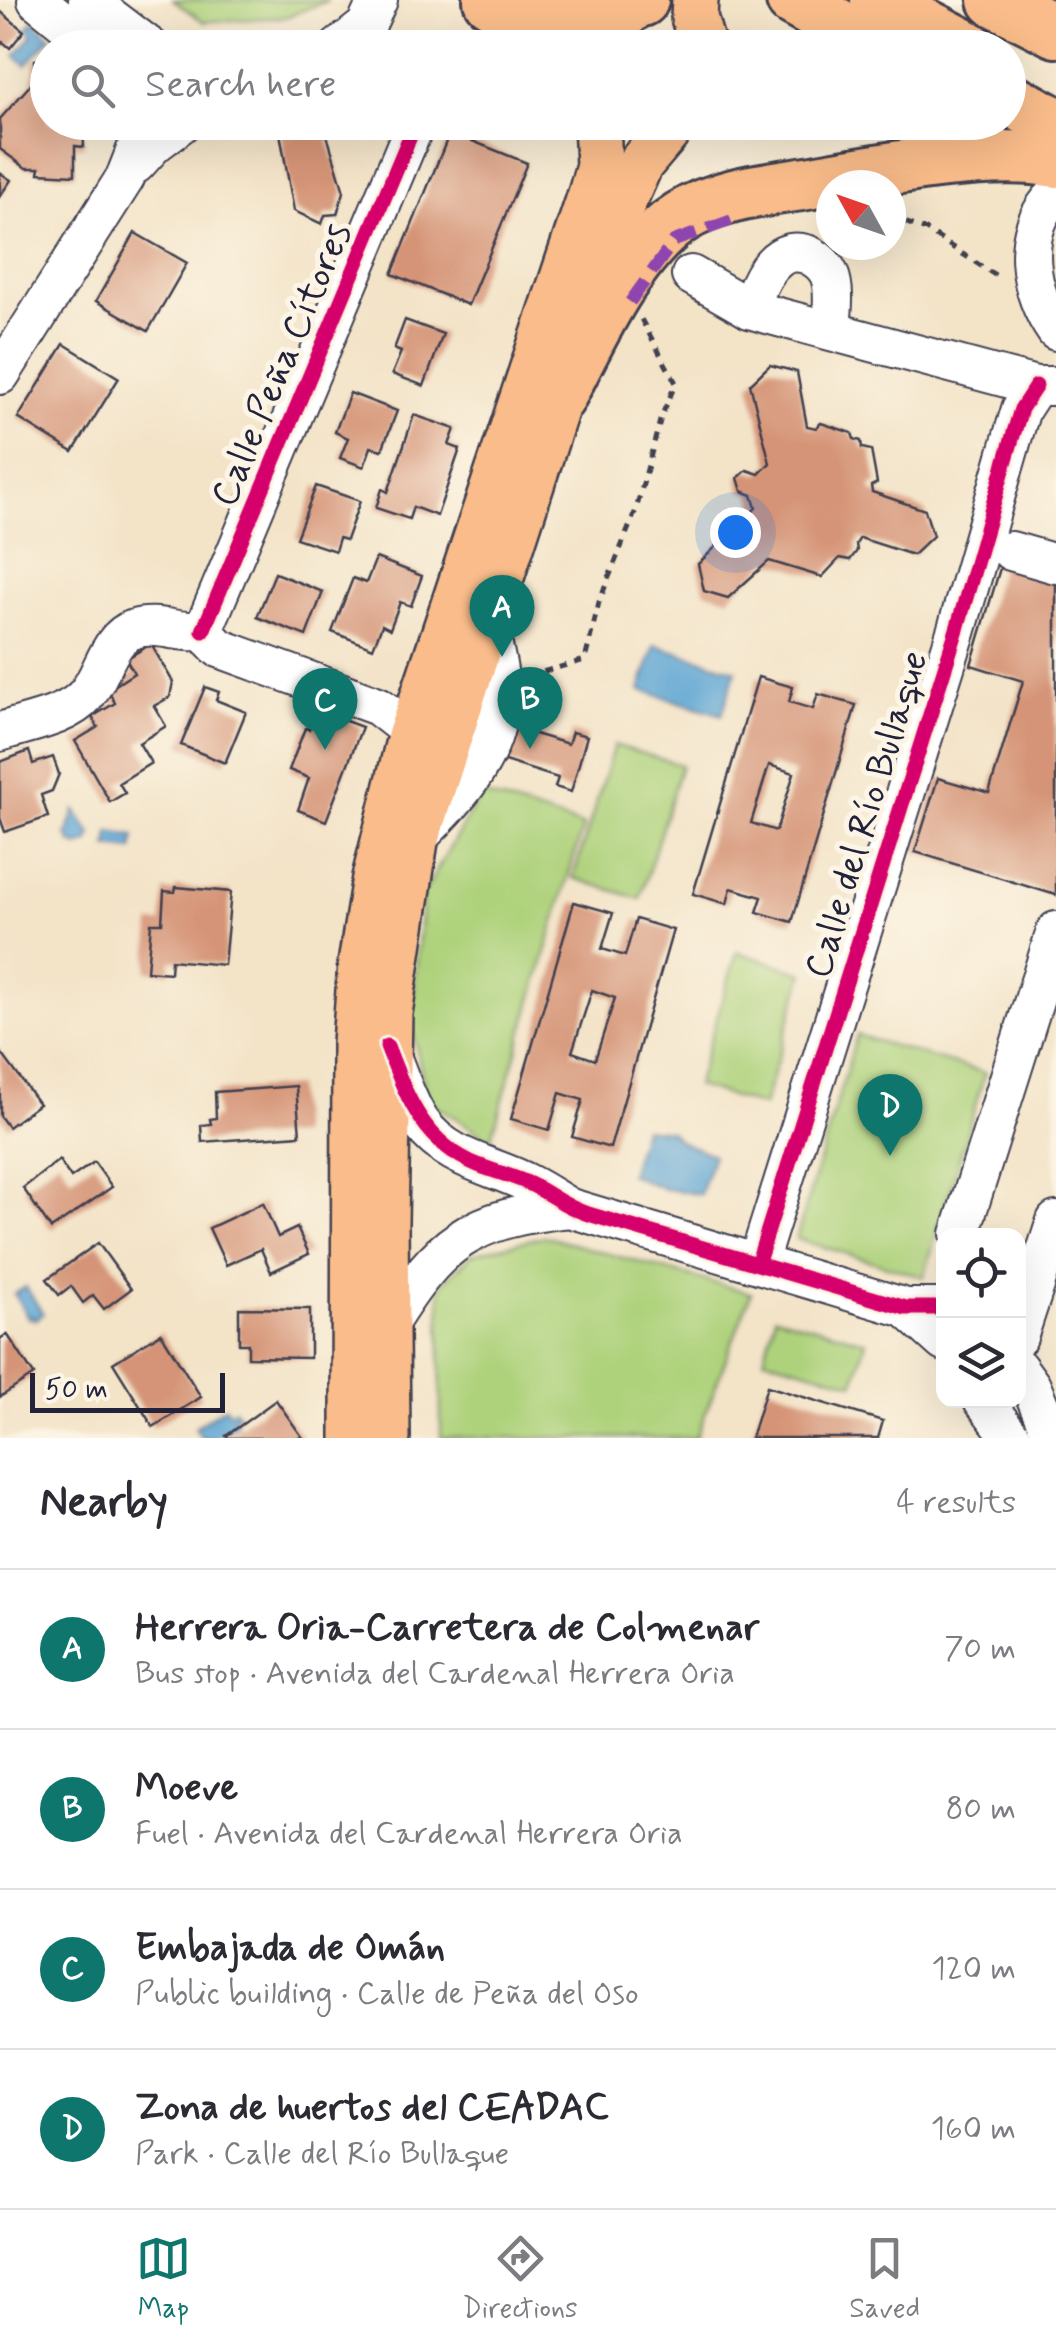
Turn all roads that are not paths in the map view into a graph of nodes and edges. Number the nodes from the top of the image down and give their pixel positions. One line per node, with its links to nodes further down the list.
1 (37, 0): 12 (street)
2 (88, 0): 13 (street)
3 (378, 0): 14 (street)
4 (490, 0): 15 (highway)
5 (556, 0): 6 (highway)
6 (642, 0): 16 (main road)
7 (695, 0): 17 (main road)
8 (793, 0): 18 (highway)
9 (842, 0): 19 (highway)
10 (877, 0): 20 (highway)
11 (995, 0): 21 (highway)
12 (74, 30)
13 (127, 30)
14 (361, 30)
15 (540, 30)
16 (610, 30)
17 (698, 30)
18 (847, 30)
19 (890, 30)
20 (934, 30)
21 (1056, 31)
22 (1026, 77): 23 (highway)
23 (1056, 92)
24 (1026, 108): 25 (highway)
25 (1056, 124)
26 (1026, 125): 32 (highway)
27 (140, 140): 34 (street)
28 (159, 140): 34 (street)
29 (408, 140): 45 (street, Calle Peña Cítores)
30 (598, 140): 47 (main road)
31 (663, 140): 42 (main road)
32 (1056, 140)
33 (1056, 161): 42 (highway)
34 (126, 178): 40 (street)
35 (1056, 195): 38 (street)
36 (691, 275): 37 (street)
37 (750, 309): 39 (street); 39 (street)
38 (1046, 316)
39 (831, 330): 41 (street)
40 (0, 375)
41 (1046, 386): 53 (street, Calle del Río Bullaque)
42 (559, 397): 49 (main road)
43 (1011, 551): 44 (street)
44 (1056, 564)
45 (203, 631): 46 (street); 47 (street)
46 (0, 732)
47 (410, 737): 60 (main road)
48 (1056, 931): 52 (street)
49 (387, 1046): 50 (street); 57 (main road)
50 (570, 1208): 53 (street); 57 (street)
51 (1056, 1222): 56 (street)
52 (962, 1228)
53 (758, 1262): 54 (street)
54 (906, 1308): 55 (street); 58 (street)
55 (936, 1308)
56 (1022, 1318)
57 (386, 1326): 60 (main road)
58 (936, 1335)
59 (1026, 1379): 61 (street)
60 (380, 1433)
61 (1053, 1438)

